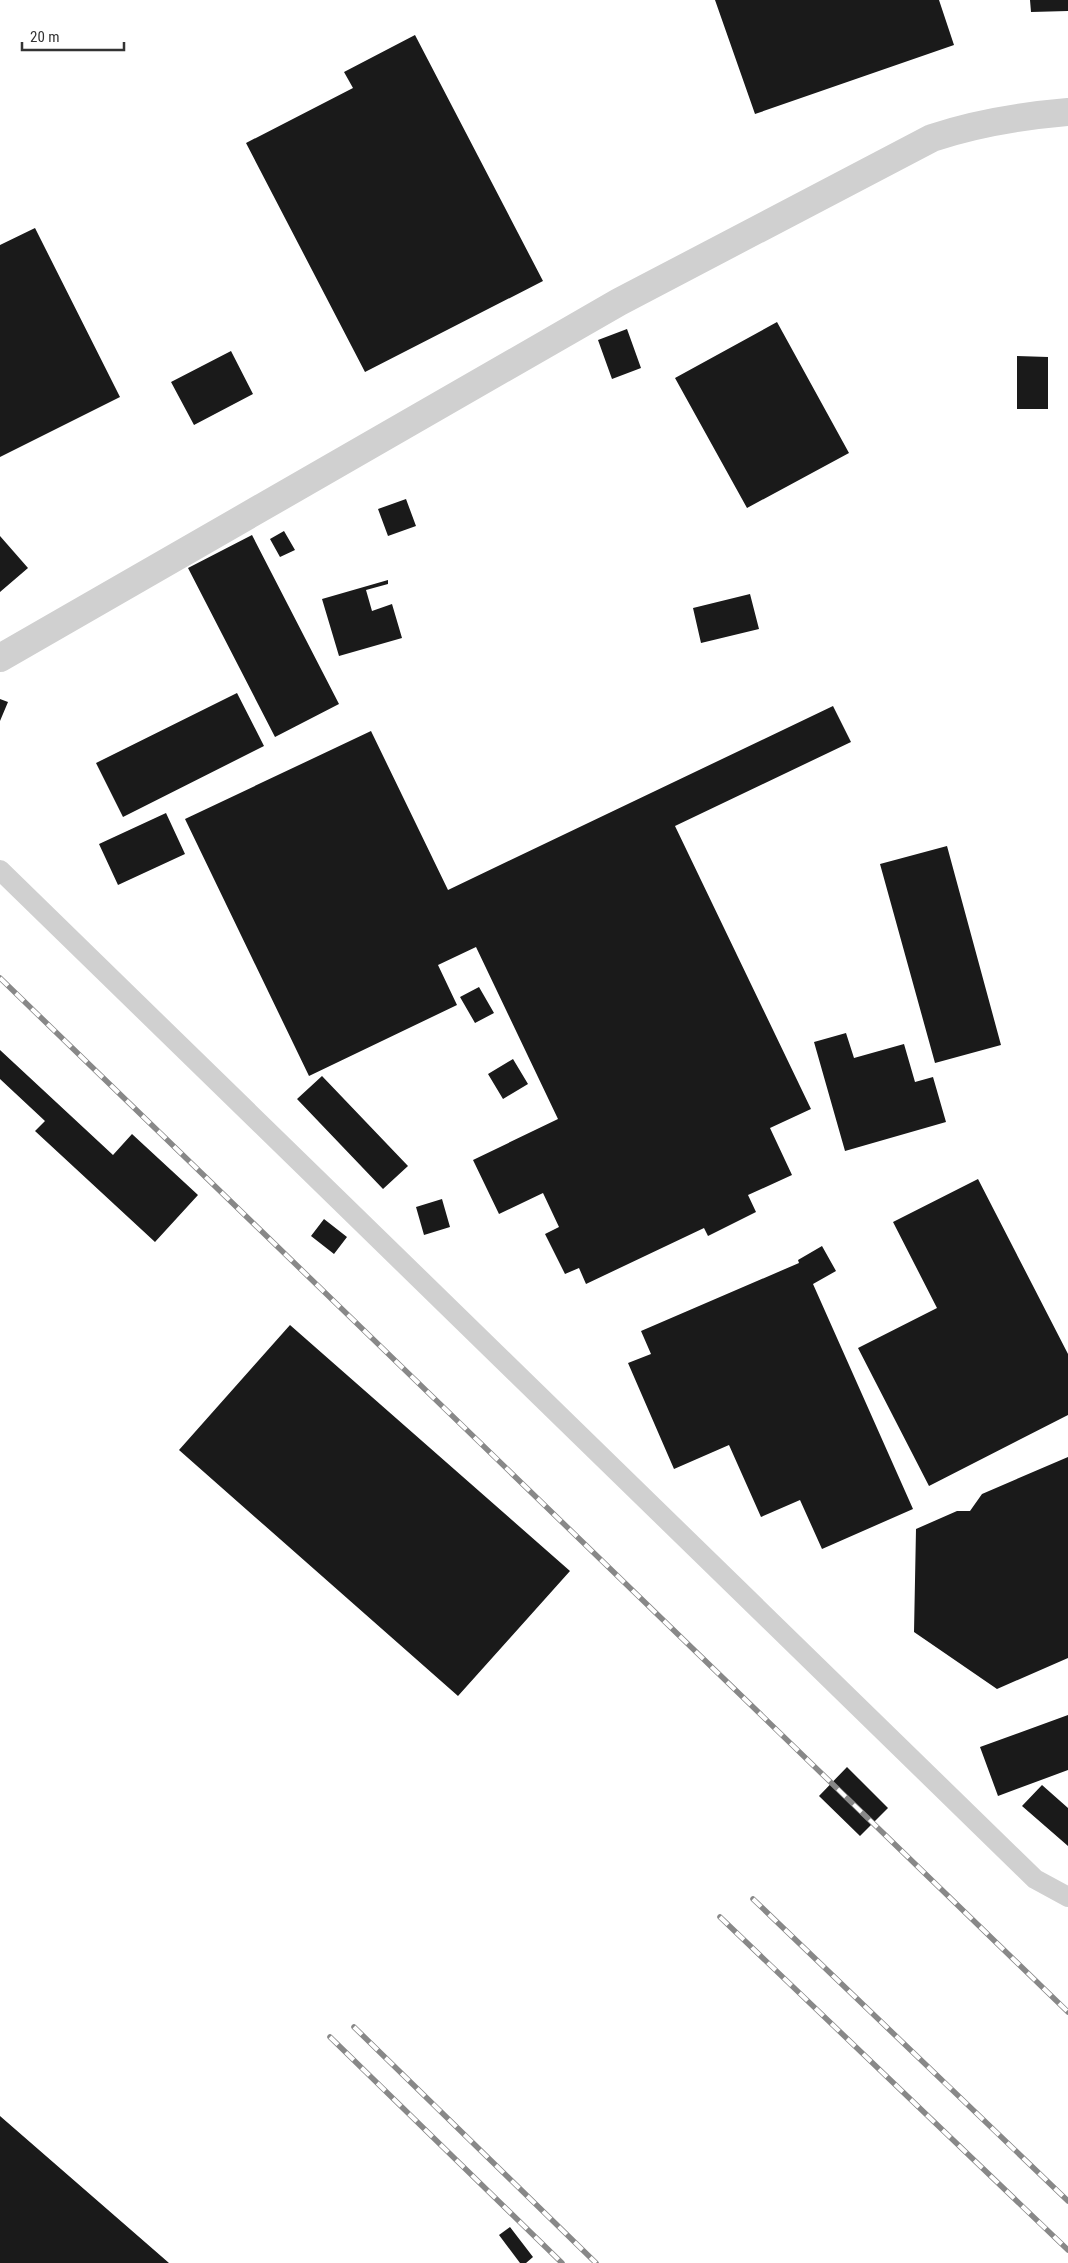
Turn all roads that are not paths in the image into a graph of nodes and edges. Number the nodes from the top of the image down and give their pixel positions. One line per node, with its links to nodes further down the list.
1 (1068, 112): 2 (street)
2 (0, 658)
3 (0, 870): 4 (lane)
4 (1068, 1897)

